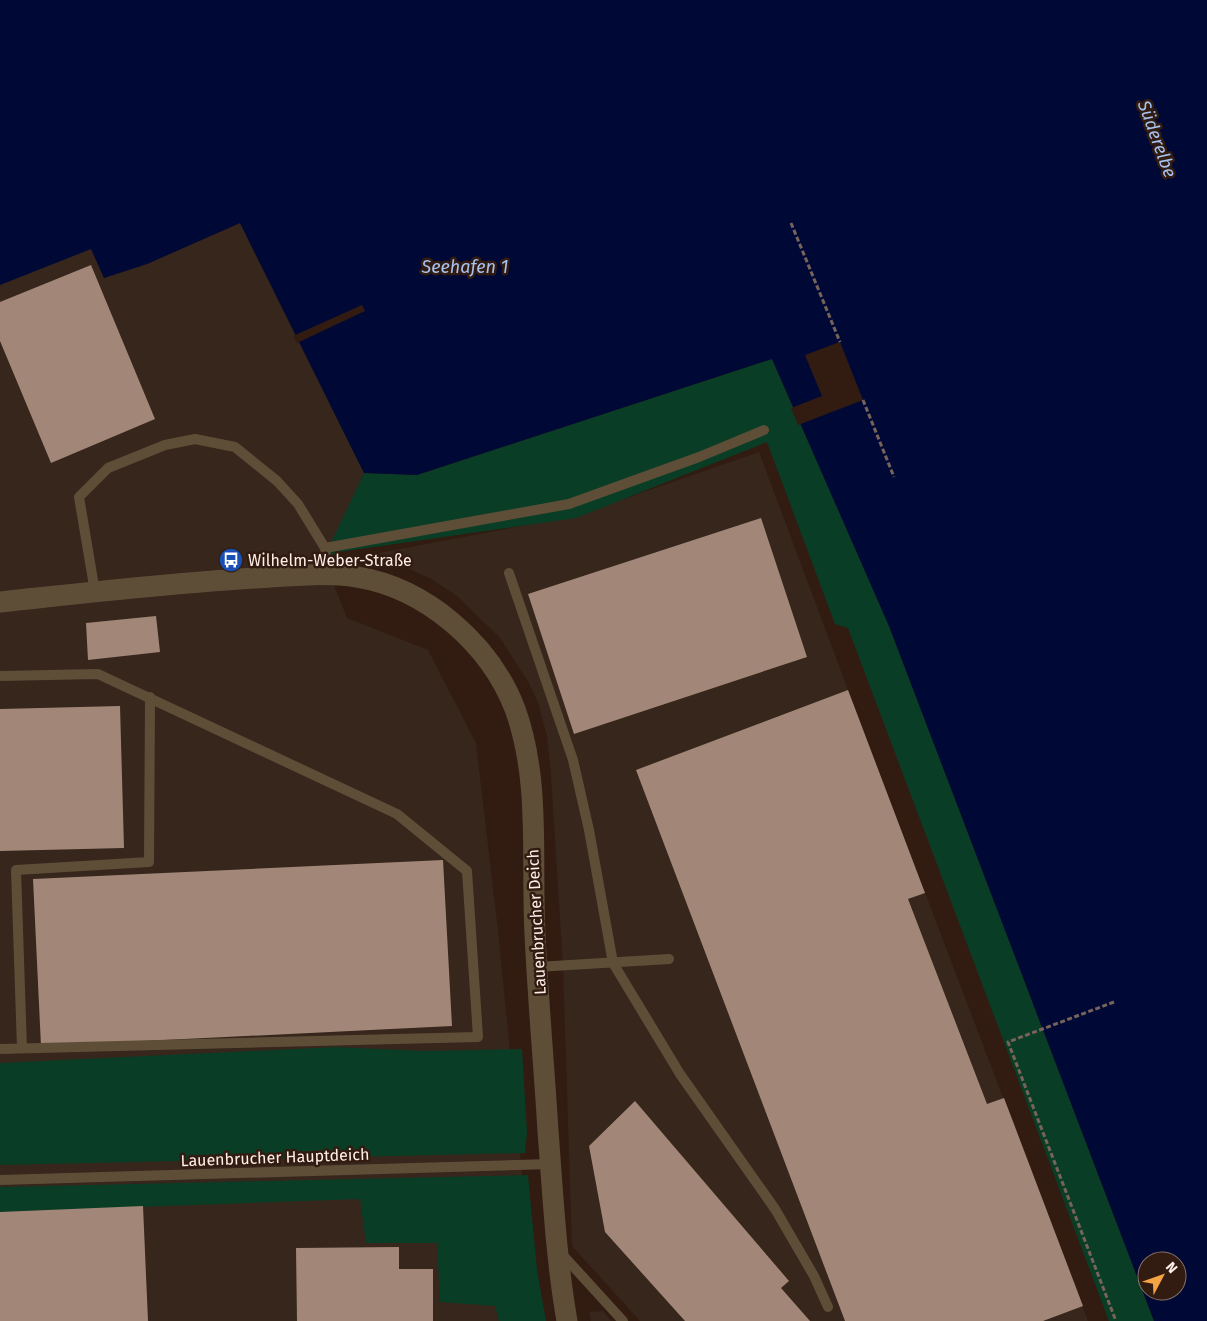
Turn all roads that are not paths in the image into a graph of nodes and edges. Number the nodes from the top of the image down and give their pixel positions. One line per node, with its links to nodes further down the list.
1 (764, 430): 2 (lane)
2 (325, 548): 4 (lane); 5 (lane)
3 (509, 573): 10 (lane)
4 (328, 574): 5 (street); 11 (street, Lauenbrucher Deich)
5 (95, 592): 6 (street)
6 (0, 602)
7 (0, 676): 8 (lane)
8 (150, 697): 12 (lane); 12 (lane)
9 (669, 959): 10 (lane)
10 (613, 963): 11 (lane); 17 (lane)
11 (537, 967): 14 (street, Lauenbrucher Deich)
12 (22, 1048): 13 (lane)
13 (0, 1049)
14 (551, 1164): 15 (lane, Lauenbrucher Hauptdeich); 16 (street, Lauenbrucher Deich)
15 (0, 1180)
16 (556, 1248): 18 (street, Lauenbrucher Deich); 19 (lane)
17 (828, 1307)
18 (567, 1321)
19 (623, 1321)

